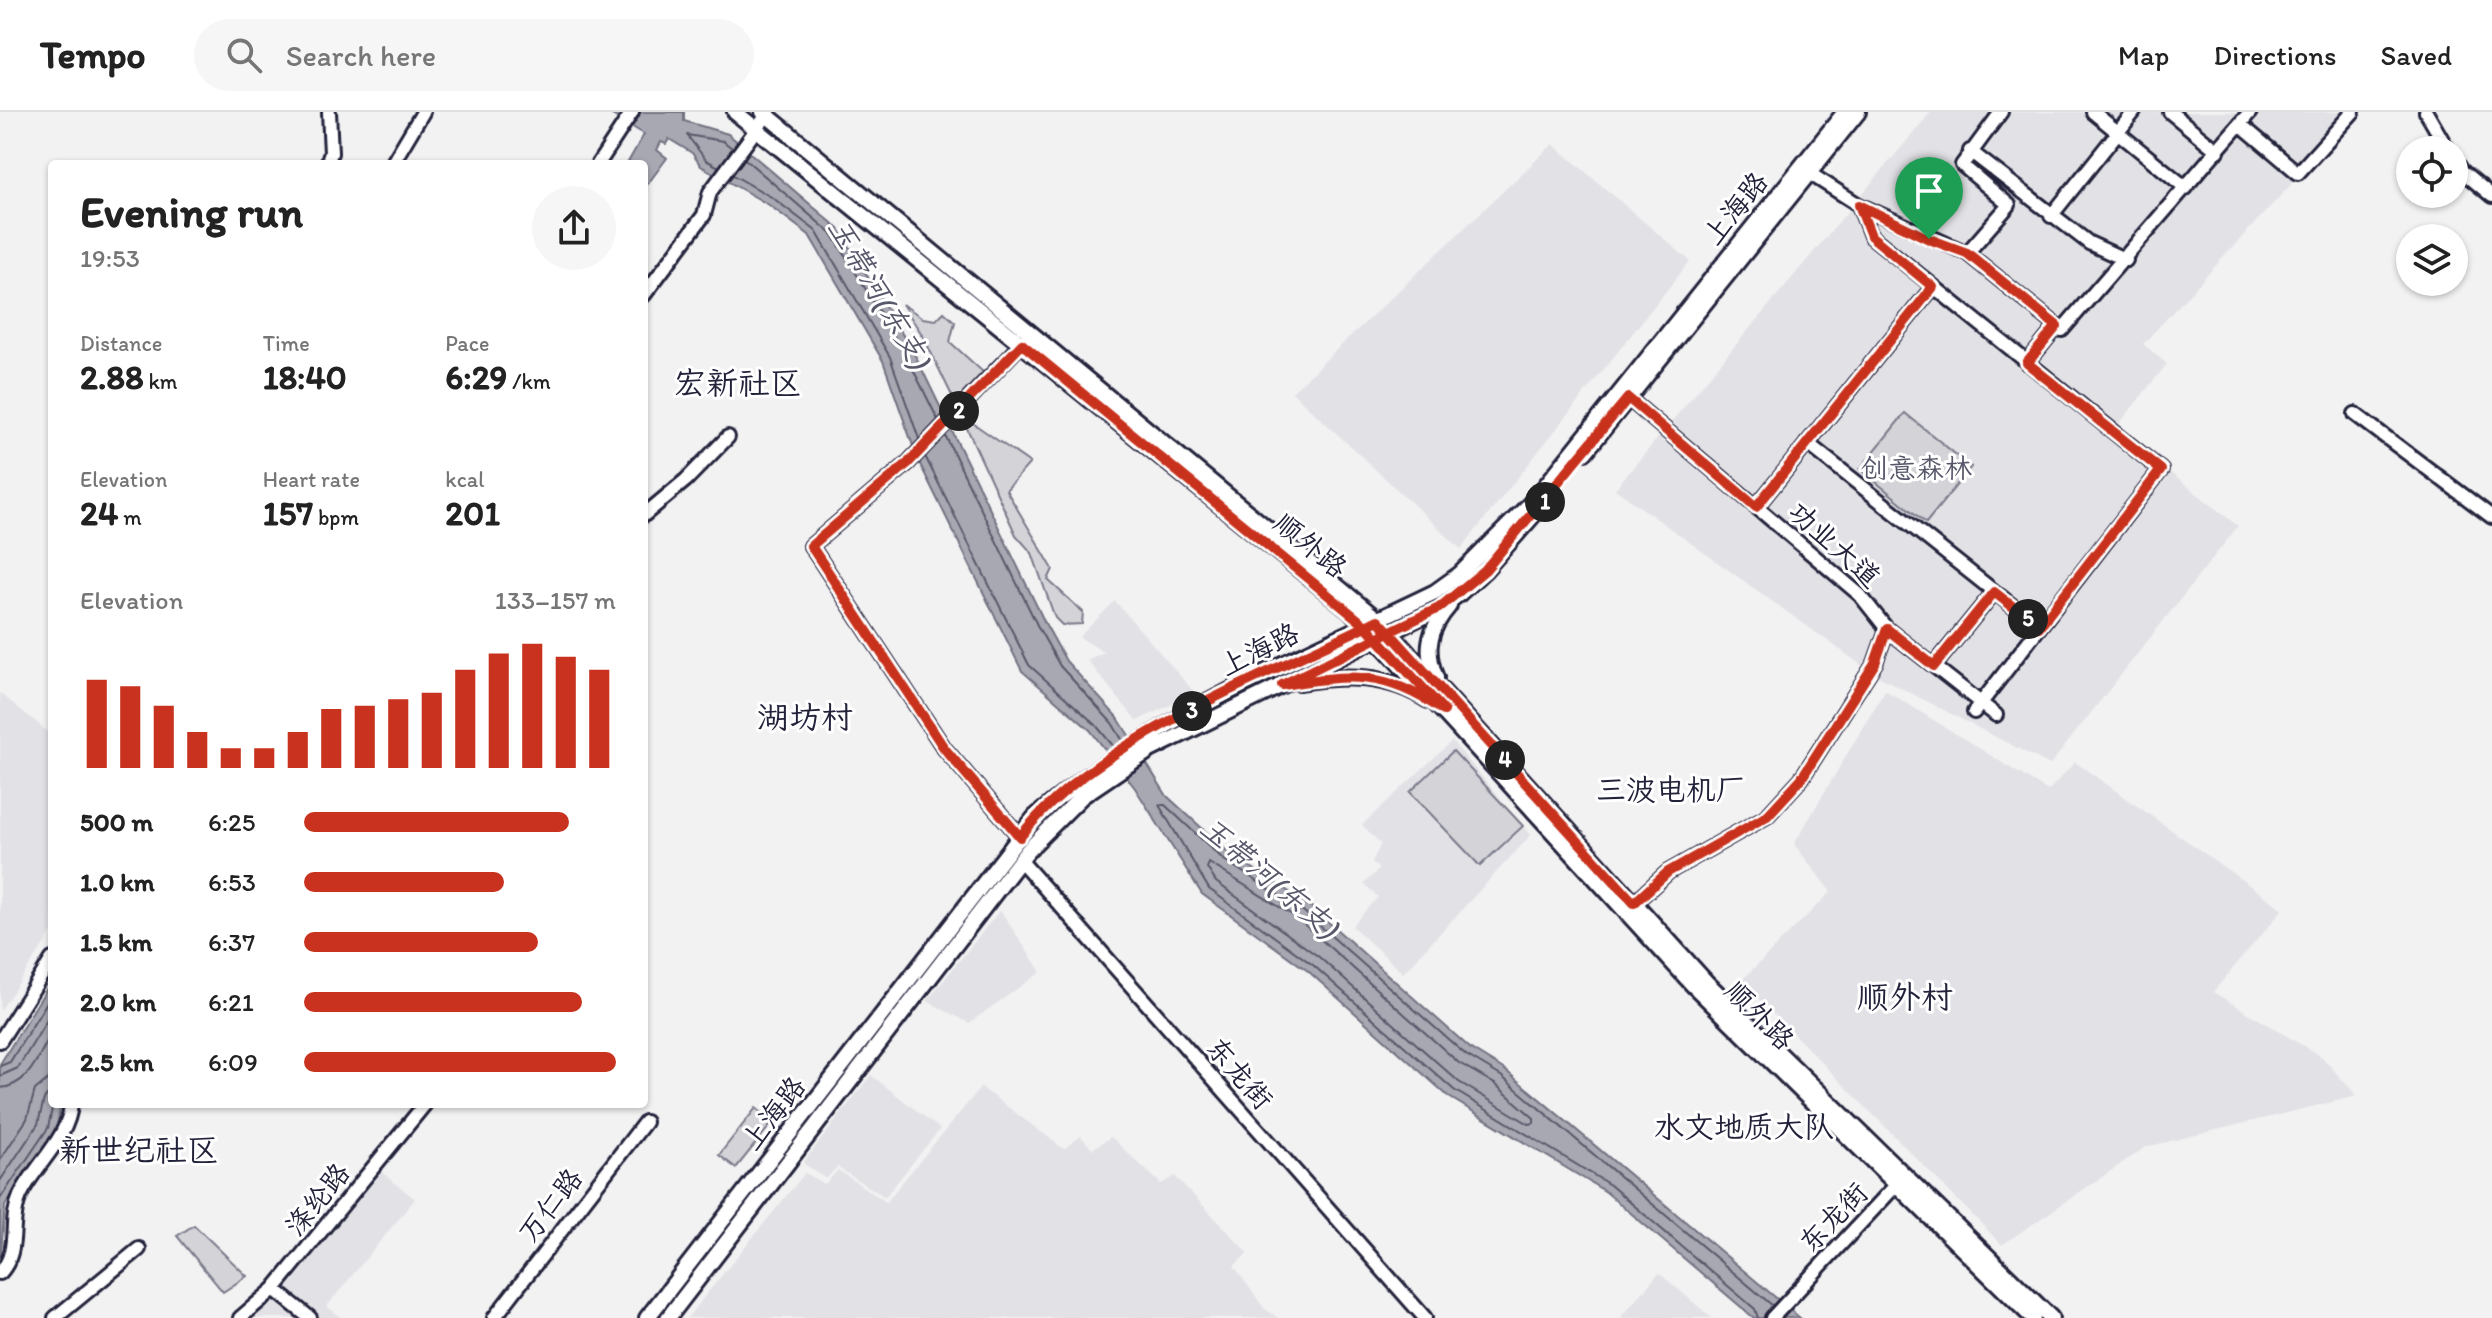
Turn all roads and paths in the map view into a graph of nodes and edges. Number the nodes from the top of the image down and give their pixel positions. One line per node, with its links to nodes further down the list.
1 (329, 112): 21 (street)
2 (423, 112): 22 (street)
3 (632, 112): 23 (street)
4 (735, 112): 16 (main road, 顺外路)
5 (1845, 112): 46 (main road, 上海路)
6 (1858, 112): 24 (main road, 上海路)
7 (2001, 112): 19 (street)
8 (2093, 112): 17 (street)
9 (2134, 112): 17 (street)
10 (2170, 112): 20 (street)
11 (2250, 112): 15 (street)
12 (2353, 112): 15 (street)
13 (2426, 112): 18 (street)
14 (766, 113): 16 (street); 35 (main road, 顺外路)
15 (2240, 124): 20 (street)
16 (756, 130): 33 (street); 35 (main road, 顺外路)
17 (2117, 133): 26 (street); 29 (street)
18 (2440, 136)
19 (1970, 151): 29 (street); 30 (street)
20 (2218, 151): 26 (street)
21 (328, 160)
22 (394, 160)
23 (601, 160)
24 (1809, 173): 28 (street); 37 (main road, 上海路)
25 (2468, 176): 27 (street)
26 (2186, 188): 31 (street)
27 (2492, 196)
28 (1859, 205): 30 (street); 32 (street)
29 (2051, 216): 31 (street)
30 (1967, 253): 34 (street)
31 (2126, 260): 34 (street)
32 (1933, 287): 36 (street); 40 (street)
33 (648, 290)
34 (2057, 326): 36 (street)
35 (1026, 338): 46 (main road, 顺外路); 57 (street)
36 (2027, 363): 47 (street)
37 (1628, 398): 41 (street, 功业大道); 45 (main road, 上海路)
38 (2355, 414): 43 (street)
39 (728, 437): 42 (street)
40 (1807, 443): 41 (street); 44 (street)
41 (1756, 507): 48 (street, 功业大道)
42 (648, 512)
43 (2492, 517)
44 (1994, 592): 47 (street); 50 (street)
45 (1460, 593): 49 (main road, 上海路); 52 (main road)
46 (1372, 623): 49 (main road, 顺外路); 56 (main road, 上海路)
47 (2039, 627): 53 (street)
48 (1887, 629): 50 (street, 功业大道); 59 (street)
49 (1383, 635): 51 (main road, 上海路); 52 (main road, 顺外路); 54 (main road, 顺外路)
50 (1934, 666): 53 (street, 功业大道)
51 (1282, 685): 54 (main road); 56 (main road, 上海路)
52 (1441, 689): 59 (main road, 顺外路)
53 (1977, 707): 55 (street, 功业大道)
54 (1444, 711): 65 (main road, 顺外路)
55 (1996, 715)
56 (1144, 745): 57 (main road, 上海路); 58 (main road, 上海路)
57 (1020, 837): 73 (main road, 上海路)
58 (1020, 860): 74 (main road, 上海路); 75 (street, 东龙街)
59 (1634, 903): 78 (main road, 顺外路)
60 (48, 965): 61 (street)
61 (0, 1041)
62 (69, 1108): 67 (street)
63 (422, 1108): 68 (street, 涤纶路)
64 (645, 1122): 72 (street, 万仁路)
65 (1897, 1184): 76 (street, 东龙街); 77 (main road, 顺外路)
66 (139, 1249): 69 (street)
67 (0, 1273)
68 (274, 1289): 70 (street, 涤纶路); 71 (street)
69 (55, 1318)
70 (240, 1318)
71 (310, 1318)
72 (494, 1318)
73 (647, 1318)
74 (668, 1318)
75 (1425, 1318)
76 (1772, 1318)
77 (2033, 1318)
78 (2051, 1318)

